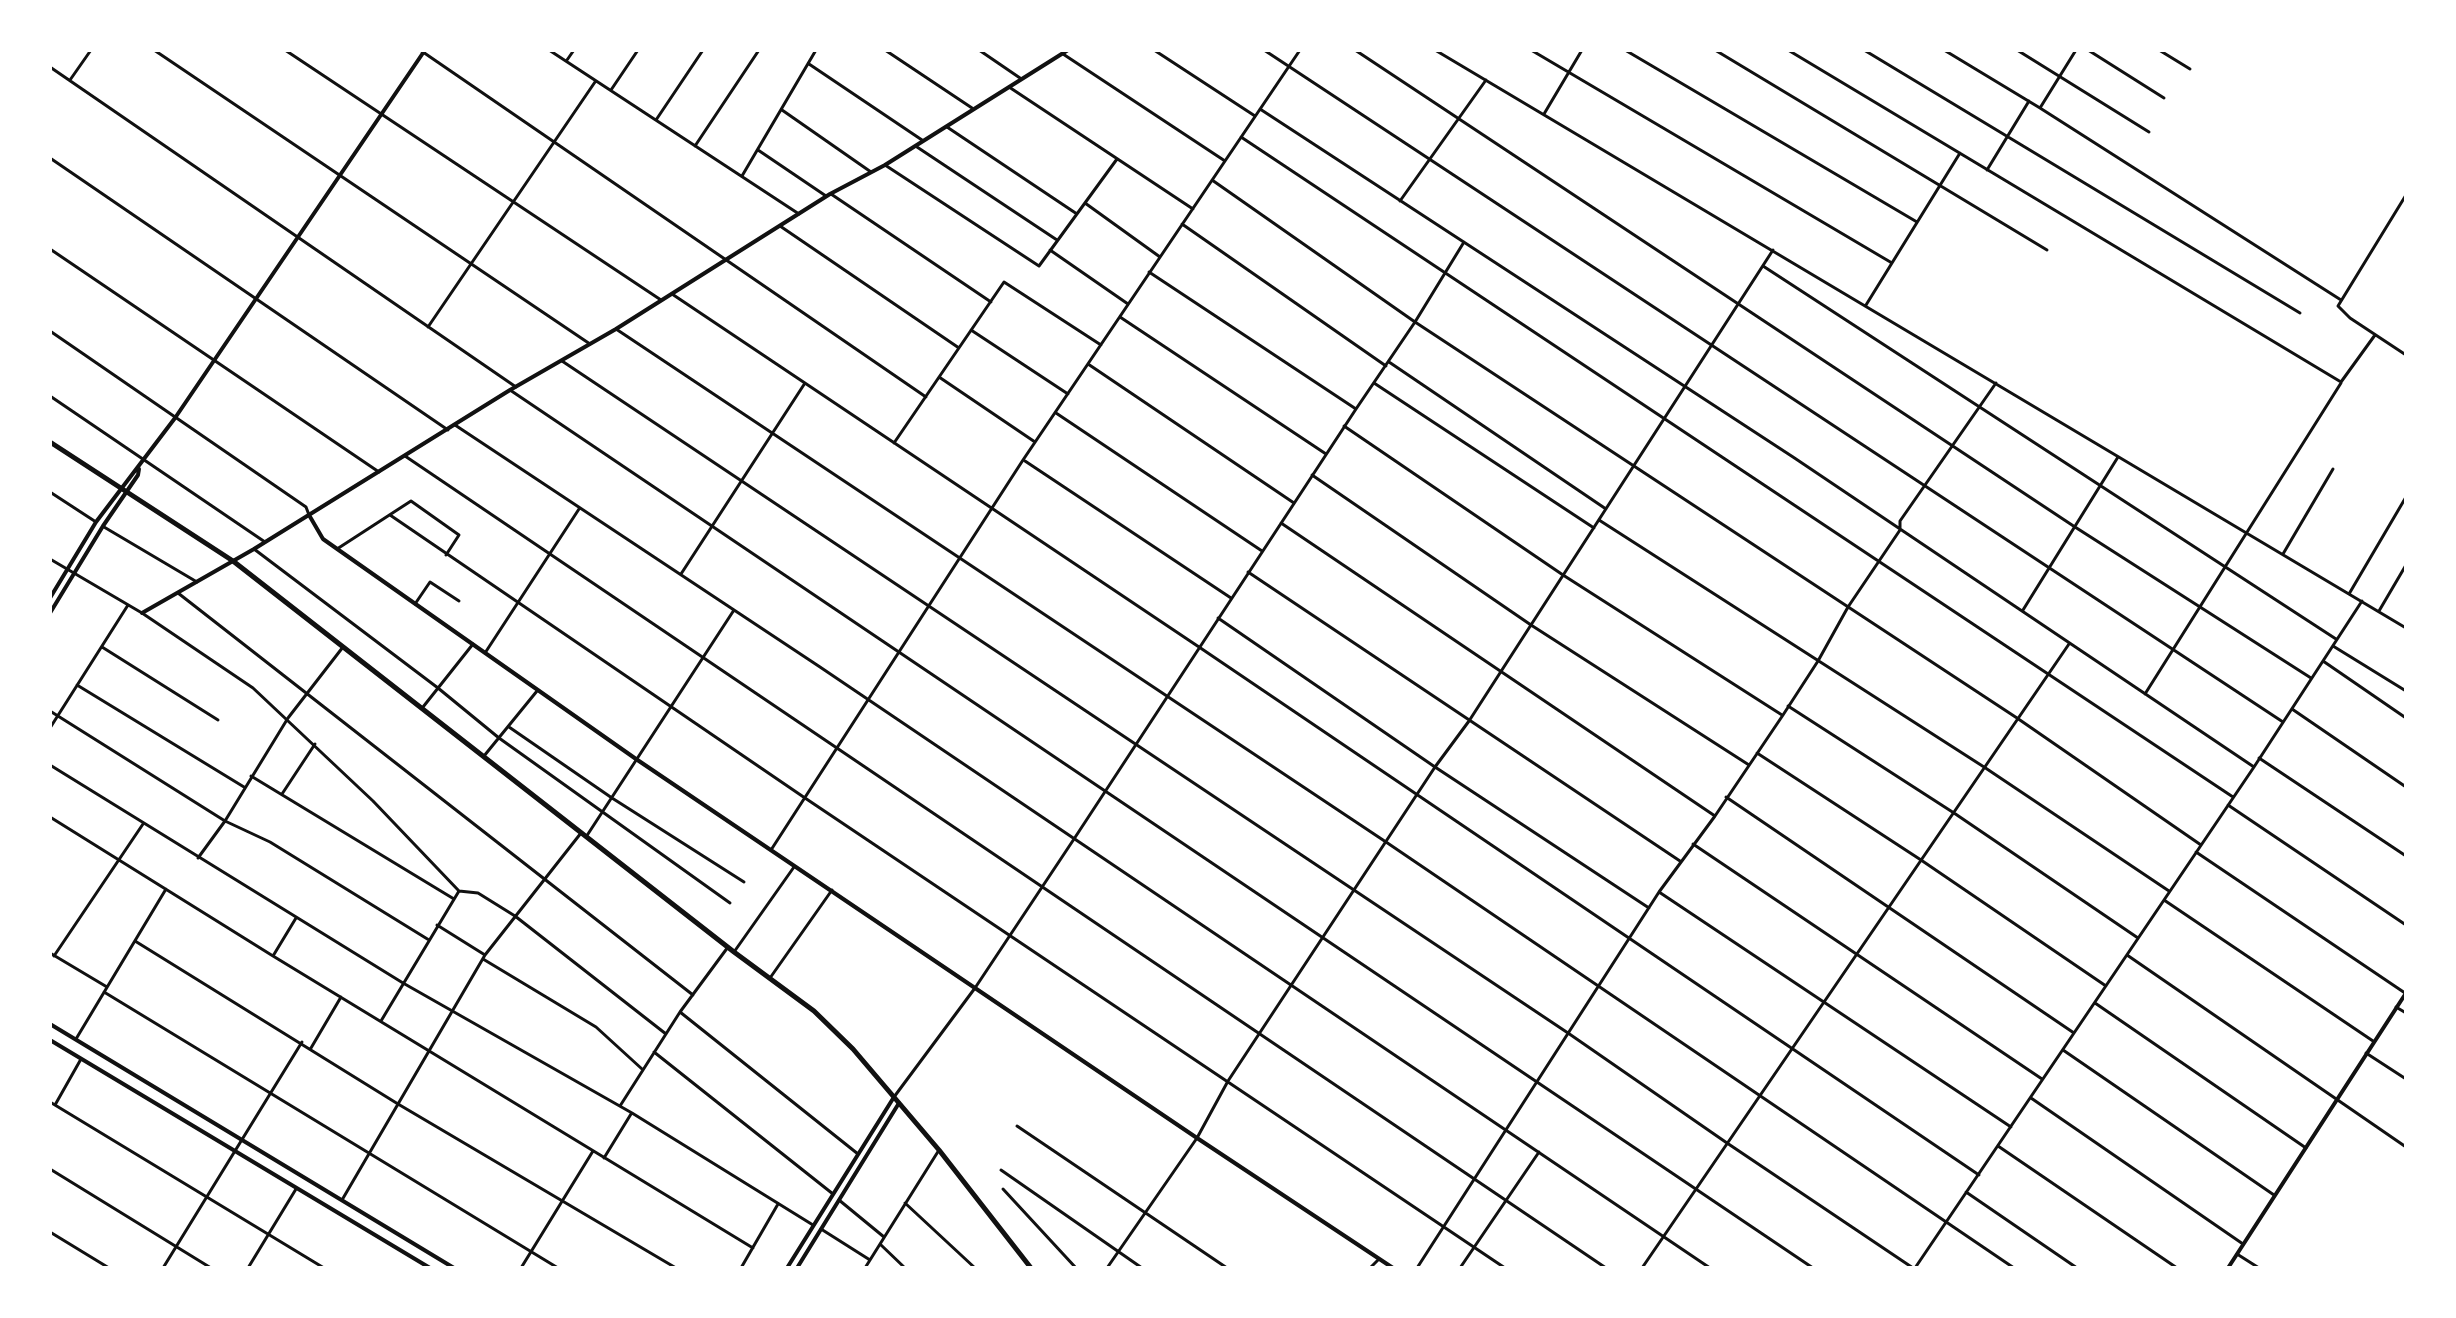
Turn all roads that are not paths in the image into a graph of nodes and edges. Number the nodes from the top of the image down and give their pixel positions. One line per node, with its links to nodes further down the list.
1 (91, 50): 39 (street)
2 (154, 50): 72 (street)
3 (285, 50): 50 (street)
4 (549, 50): 30 (street)
5 (574, 50): 30 (street)
6 (638, 50): 42 (street)
7 (703, 50): 52 (street)
8 (759, 50): 61 (street)
9 (816, 50): 31 (street)
10 (885, 50): 45 (street)
11 (979, 50): 37 (street)
12 (1154, 50): 51 (street)
13 (1264, 50): 32 (street)
14 (1300, 50): 32 (street)
15 (1355, 50): 53 (street)
16 (1435, 50): 38 (street)
17 (1531, 50): 35 (street)
18 (1582, 50): 35 (street)
19 (1625, 50): 83 (street)
20 (1715, 50): 74 (street)
21 (1788, 50): 63 (street)
22 (1864, 50): 56 (street)
23 (1944, 50): 44 (street)
24 (2076, 50): 36 (street)
25 (2088, 50): 43 (street)
26 (2159, 50): 34 (street)
27 (423, 51): 50 (street); 59 (street)
28 (2020, 51): 36 (street)
29 (1066, 52): 37 (street); 67 (street)
30 (566, 62): 40 (street)
31 (808, 63): 48 (street); 58 (street)
32 (1289, 66): 47 (street); 65 (street)
33 (50, 67): 39 (street)
34 (2190, 69)
35 (1569, 72): 49 (street); 95 (street)
36 (2060, 77): 46 (street); 55 (street)
37 (1020, 78): 41 (street)
38 (1486, 80): 49 (street); 53 (street)
39 (70, 81): 86 (street)
40 (595, 81): 42 (street); 59 (street)
41 (1007, 86): 45 (street); 66 (street)
42 (610, 91): 52 (street)
43 (2164, 98)
44 (2029, 101): 46 (street); 56 (street)
45 (972, 108): 54 (street)
46 (2040, 108): 103 (street)
47 (1260, 109): 51 (street); 77 (street)
48 (781, 110): 62 (street); 70 (street)
49 (1544, 114): 91 (street)
50 (381, 115): 72 (street); 78 (street)
51 (1255, 116): 57 (street)
52 (656, 120): 61 (street)
53 (1461, 120): 65 (street); 106 (street)
54 (945, 125): 58 (street); 82 (street)
55 (2149, 132)
56 (2007, 136): 69 (street); 108 (street)
57 (1241, 137): 67 (street); 99 (street)
58 (922, 140): 60 (street)
59 (555, 141): 78 (street); 94 (street)
60 (915, 145): 68 (street); 87 (street)
61 (695, 146): 71 (street)
62 (758, 150): 71 (street); 75 (street)
63 (1960, 153): 69 (street); 74 (street)
64 (50, 158): 101 (street)
65 (1431, 158): 77 (street); 118 (street)
66 (1117, 159): 79 (street); 80 (street)
67 (1225, 161): 73 (street)
68 (885, 165): 70 (street); 90 (street)
69 (1986, 170): 126 (street)
70 (871, 172): 75 (street)
71 (742, 176): 81 (street)
72 (339, 177): 86 (street); 96 (street)
73 (1212, 180): 80 (street); 110 (street)
74 (1941, 185): 83 (street); 92 (street)
75 (828, 195): 81 (street); 104 (street)
76 (2406, 195): 103 (street)
77 (1400, 201): 88 (street)
78 (512, 203): 96 (street); 102 (street)
79 (1085, 203): 82 (street); 93 (street)
80 (1193, 209): 84 (street)
81 (799, 214): 85 (street)
82 (1077, 214): 87 (street)
83 (1917, 222): 95 (street)
84 (1182, 224): 93 (street); 124 (street)
85 (780, 226): 94 (street); 119 (street)
86 (297, 237): 101 (street); 111 (street)
87 (1057, 240): 90 (street)
88 (1464, 242): 99 (street); 130 (street)
89 (50, 249): 121 (street)
90 (1050, 250): 105 (street)
91 (1773, 250): 97 (street); 107 (street)
92 (2047, 250)
93 (1160, 257): 98 (street)
94 (728, 259): 100 (street); 134 (street)
95 (1892, 263): 107 (street)
96 (471, 264): 111 (street); 116 (street)
97 (1763, 266): 106 (street); 135 (street)
98 (1149, 272): 105 (street); 136 (street)
99 (1447, 272): 110 (street); 139 (street)
100 (672, 294): 102 (street); 127 (street)
101 (255, 298): 121 (street); 142 (street)
102 (661, 300): 112 (street)
103 (2341, 300): 115 (street)
104 (991, 302): 113 (street); 117 (street)
105 (1128, 304): 109 (street)
106 (1738, 304): 118 (street); 147 (street)
107 (1866, 305): 129 (street)
108 (2300, 313)
109 (1120, 317): 117 (street); 148 (street)
110 (1415, 322): 124 (street); 153 (street)
111 (428, 327): 131 (street)
112 (616, 329): 116 (street); 143 (street)
113 (971, 330): 119 (street); 132 (street)
114 (50, 331): 138 (street)
115 (2375, 335): 120 (street); 126 (street)
116 (590, 344): 122 (street)
117 (1101, 345): 123 (street)
118 (1712, 345): 130 (street); 159 (street)
119 (959, 348): 125 (street)
120 (2406, 355)
121 (215, 359): 138 (street); 155 (street)
122 (562, 361): 131 (street); 157 (street)
123 (1088, 364): 132 (street); 163 (street)
124 (1388, 364): 128 (street); 166 (street)
125 (939, 377): 134 (street); 145 (street)
126 (2341, 382): 177 (street)
127 (805, 383): 143 (street); 146 (street)
128 (1374, 383): 136 (street); 175 (street)
129 (1996, 383): 135 (street); 150 (street)
130 (1685, 387): 139 (street); 176 (street)
131 (513, 389): 140 (street); 173 (street)
132 (1068, 394): 137 (street)
133 (50, 396): 151 (street)
134 (926, 397): 146 (street)
135 (1979, 407): 147 (street); 158 (street)
136 (1356, 409): 141 (street)
137 (1055, 413): 145 (street); 181 (street)
138 (175, 418): 151 (street); 167 (street)
139 (1665, 418): 153 (street); 188 (street)
140 (455, 425): 142 (street); 164 (street)
141 (1344, 426): 148 (street); 196 (street)
142 (448, 430): 149 (street)
143 (773, 433): 157 (street); 185 (street)
144 (50, 442): 160 (main road)
145 (1035, 442): 152 (street)
146 (894, 443): 165 (street)
147 (1953, 446): 159 (street); 174 (street)
148 (1326, 454): 156 (street)
149 (405, 456): 155 (street); 184 (street)
150 (2118, 457): 158 (street); 177 (street)
151 (145, 460): 160 (street); 178 (street)
152 (1023, 460): 165 (street); 201 (street)
153 (1634, 466): 166 (street); 208 (street)
154 (2333, 469): 182 (street)
155 (379, 472): 167 (street)
156 (1312, 475): 163 (street); 216 (street)
157 (742, 482): 173 (street); 207 (street)
158 (2101, 485): 174 (street); 191 (street)
159 (1925, 487): 176 (street); 190 (street)
160 (123, 491): 170 (street); 172 (street); 187 (main road)
161 (50, 492): 170 (street)
162 (2406, 497): 199 (street)
163 (1294, 503): 171 (street)
164 (580, 508): 184 (street); 195 (street)
165 (993, 509): 185 (street); 224 (street)
166 (1606, 509): 169 (street)
167 (309, 515): 178 (street); 180 (street)
168 (390, 515): 180 (street); 183 (street); 183 (street)
169 (1599, 520): 175 (street); 229 (street)
170 (96, 522): 192 (street)
171 (1281, 523): 181 (street); 231 (street)
172 (103, 526): 194 (street); 197 (street)
173 (712, 527): 195 (street); 226 (street)
174 (2075, 527): 190 (street); 209 (street)
175 (1594, 528): 196 (street)
176 (1900, 530): 188 (street); 211 (street)
177 (2248, 534): 182 (street); 191 (street)
178 (265, 542): 179 (street)
179 (254, 549): 187 (street); 235 (street)
180 (337, 549): 205 (street)
181 (1262, 551): 193 (street)
182 (2283, 554): 199 (street)
183 (446, 555): 204 (street)
184 (549, 555): 204 (street); 228 (street)
185 (961, 557): 207 (street); 240 (street)
186 (50, 559): 192 (street)
187 (233, 561): 197 (street); 223 (main road)
188 (1879, 561): 208 (street); 232 (street)
189 (2406, 565): 212 (street)
190 (2050, 566): 211 (street); 225 (street)
191 (2227, 567): 209 (street); 218 (street)
192 (67, 569): 194 (street); 200 (street)
193 (1248, 572): 201 (street); 253 (street)
194 (74, 574): 206 (street); 213 (street)
195 (681, 574): 210 (street)
196 (1563, 575): 216 (street); 247 (street)
197 (197, 582): 198 (street)
198 (178, 593): 214 (street); 238 (street)
199 (2349, 594): 203 (street)
200 (50, 598)
201 (1231, 598): 215 (street)
202 (459, 601): 205 (street)
203 (2362, 601): 212 (street); 218 (street)
204 (517, 603): 227 (street); 242 (street)
205 (415, 604): 219 (street)
206 (128, 605): 214 (street); 222 (street)
207 (928, 607): 226 (street); 259 (street)
208 (1848, 607): 229 (street); 250 (street)
209 (2201, 608): 225 (street); 233 (street)
210 (734, 610): 228 (street); 241 (street)
211 (2023, 611): 220 (street)
212 (2379, 611): 217 (street)
213 (50, 613)
214 (142, 613): 249 (street)
215 (1218, 618): 224 (street); 267 (street)
216 (1531, 625): 231 (street); 266 (street)
217 (2406, 628)
218 (2337, 639): 221 (street)
219 (473, 644): 227 (street); 235 (street)
220 (2069, 644): 232 (street); 239 (street)
221 (2333, 646): 230 (street); 237 (street)
222 (102, 647): 234 (street); 252 (street)
223 (343, 647): 238 (street); 244 (main road)
224 (1199, 647): 240 (street); 275 (street)
225 (2174, 650): 239 (street); 254 (street)
226 (899, 652): 241 (street); 273 (street)
227 (485, 653): 236 (street)
228 (702, 658): 242 (street); 260 (street)
229 (1818, 661): 243 (street); 268 (street)
230 (2323, 661): 233 (street); 251 (street)
231 (1501, 672): 253 (street); 283 (street)
232 (2047, 673): 250 (street); 277 (street)
233 (2311, 678): 245 (street)
234 (77, 685): 248 (street); 271 (street)
235 (438, 688): 244 (street); 257 (street)
236 (537, 691): 255 (street); 264 (street)
237 (2406, 691)
238 (307, 692): 249 (street); 300 (street)
239 (2145, 694): 269 (street)
240 (1167, 696): 259 (street); 289 (street)
241 (868, 700): 260 (street); 288 (street)
242 (671, 706): 264 (street); 279 (street)
243 (1788, 706): 247 (street); 282 (street)
244 (423, 707): 262 (main road)
245 (2292, 709): 254 (street); 272 (street)
246 (50, 711): 248 (street)
247 (1783, 715): 261 (street)
248 (58, 716): 256 (street); 285 (street)
249 (288, 718): 258 (street); 270 (street)
250 (2017, 718): 268 (street); 291 (street)
251 (2406, 718)
252 (218, 720)
253 (1469, 721): 267 (street); 298 (street)
254 (2283, 722): 263 (street)
255 (509, 727): 257 (street); 278 (street)
256 (50, 728)
257 (499, 738): 262 (street); 281 (street)
258 (316, 744): 274 (street); 306 (street)
259 (1136, 744): 273 (street); 305 (street)
260 (836, 749): 279 (street); 302 (street)
261 (1757, 753): 266 (street); 297 (street)
262 (484, 757): 287 (main road)
263 (2259, 758): 269 (street); 294 (street)
264 (636, 759): 278 (street); 292 (street)
265 (50, 765): 286 (street)
266 (1749, 765): 276 (street)
267 (1435, 767): 275 (street); 313 (street)
268 (1984, 767): 282 (street); 308 (street)
269 (2254, 767): 277 (street)
270 (251, 776): 271 (street); 274 (street)
271 (244, 787): 285 (street)
272 (2406, 787)
273 (1106, 790): 288 (street); 319 (street)
274 (282, 794): 309 (street)
275 (1417, 795): 289 (street); 320 (street)
276 (1726, 797): 283 (street); 312 (street)
277 (2233, 797): 280 (street)
278 (612, 798): 281 (street); 301 (street)
279 (805, 798): 292 (street); 318 (street)
280 (2228, 805): 291 (street); 317 (street)
281 (603, 810): 287 (street); 311 (street)
282 (1954, 813): 297 (street); 321 (street)
283 (1715, 816): 290 (street)
284 (50, 817): 296 (street)
285 (225, 821): 295 (street); 322 (street)
286 (143, 824): 295 (street); 296 (street)
287 (583, 835): 300 (street); 324 (main road)
288 (1074, 839): 302 (street); 333 (street)
289 (1386, 842): 305 (street); 334 (street)
290 (1693, 844): 298 (street); 326 (street)
291 (2201, 845): 293 (street)
292 (771, 850): 299 (street)
293 (2196, 852): 308 (street); 339 (street)
294 (2406, 856)
295 (198, 858): 315 (street)
296 (118, 860): 303 (street); 327 (street)
297 (1921, 860): 312 (street); 335 (street)
298 (1680, 861): 307 (street)
299 (795, 866): 304 (street); 325 (street)
300 (546, 878): 314 (street); 340 (street)
301 (744, 882)
302 (1040, 888): 318 (street); 350 (street)
303 (166, 889): 323 (street); 329 (street)
304 (832, 890): 331 (street); 337 (street)
305 (1354, 890): 319 (street); 351 (street)
306 (459, 891): 309 (street); 314 (street)
307 (1659, 892): 313 (street); 342 (street)
308 (2169, 892): 310 (street)
309 (454, 899): 316 (street)
310 (2164, 900): 321 (street); 356 (street)
311 (730, 903)
312 (1889, 907): 326 (street); 352 (street)
313 (1649, 908): 320 (street)
314 (515, 916): 330 (street); 353 (street)
315 (296, 918): 329 (street); 332 (street)
316 (437, 925): 322 (street); 330 (street)
317 (2406, 925)
318 (1010, 934): 337 (street); 368 (street)
319 (1322, 938): 333 (street); 369 (street)
320 (1629, 938): 334 (street); 359 (street)
321 (2138, 938): 328 (street)
322 (429, 940): 332 (street)
323 (135, 941): 336 (street); 357 (street)
324 (728, 947): 325 (main road); 340 (street)
325 (734, 952): 331 (main road)
326 (1857, 953): 342 (street); 367 (street)
327 (52, 955): 336 (street)
328 (2127, 955): 335 (street); 375 (street)
329 (273, 956): 341 (street)
330 (484, 957): 345 (street); 365 (street)
331 (770, 978): 373 (main road)
332 (403, 983): 345 (street); 348 (street)
333 (1291, 985): 350 (street); 384 (street)
334 (1599, 985): 351 (street); 372 (street)
335 (2106, 986): 343 (street)
336 (107, 987): 338 (street)
337 (975, 988): 370 (street); 385 (street)
338 (104, 992): 354 (street); 371 (street)
339 (2406, 993): 344 (street)
340 (693, 995): 346 (street)
341 (341, 997): 348 (street); 358 (street)
342 (1824, 1000): 359 (street); 383 (street)
343 (2095, 1003): 352 (street); 390 (street)
344 (2396, 1007): 347 (street); 356 (street)
345 (452, 1011): 361 (street); 380 (street)
346 (680, 1012): 353 (street); 396 (street)
347 (2406, 1013)
348 (381, 1021): 361 (street)
349 (50, 1024): 354 (street)
350 (1260, 1033): 368 (street); 401 (street)
351 (1568, 1033): 369 (street); 387 (street)
352 (2074, 1033): 360 (street)
353 (666, 1034): 362 (street)
354 (76, 1039): 386 (street)
355 (50, 1040): 364 (street)
356 (2374, 1041): 363 (street)
357 (302, 1042): 358 (street); 371 (street)
358 (311, 1048): 378 (street)
359 (1793, 1049): 372 (street); 400 (street)
360 (2063, 1050): 367 (street); 407 (street)
361 (429, 1051): 378 (street); 393 (street)
362 (654, 1052): 365 (street); 406 (street)
363 (2366, 1053): 366 (street); 375 (street)
364 (81, 1059): 379 (street); 391 (street)
365 (642, 1069): 380 (street)
366 (2406, 1079)
367 (2043, 1080): 374 (street)
368 (1228, 1081): 385 (street); 418 (street)
369 (1537, 1081): 384 (street); 404 (street)
370 (901, 1091): 373 (street); 377 (street)
371 (270, 1093): 386 (street); 395 (street)
372 (1759, 1095): 387 (street); 416 (street)
373 (894, 1097): 377 (main road); 396 (street)
374 (2031, 1098): 383 (street); 425 (street)
375 (2335, 1099): 389 (street); 390 (street)
376 (50, 1102): 379 (street)
377 (899, 1103): 392 (main road); 411 (street)
378 (398, 1104): 395 (street); 410 (street)
379 (55, 1105): 408 (street)
380 (620, 1106): 381 (street)
381 (632, 1113): 397 (street); 414 (street)
382 (1017, 1126): 415 (street)
383 (2011, 1127): 388 (street)
384 (1506, 1130): 394 (street); 401 (street)
385 (1197, 1138): 415 (street); 433 (street)
386 (241, 1141): 391 (street); 409 (street)
387 (1727, 1143): 404 (street); 464 (street)
388 (1998, 1146): 400 (street); 467 (street)
389 (2406, 1147)
390 (2306, 1148): 407 (street)
391 (235, 1150): 402 (street); 408 (street)
392 (939, 1150): 413 (street); 450 (main road)
393 (593, 1151): 397 (street); 410 (street)
394 (1539, 1152): 412 (street); 422 (street)
395 (369, 1154): 409 (street); 429 (street)
396 (858, 1154): 406 (street)
397 (604, 1158): 428 (street)
398 (50, 1169): 426 (street)
399 (1001, 1170): 430 (street)
400 (1979, 1175): 405 (street)
401 (1475, 1178): 412 (street); 418 (street)
402 (296, 1188): 421 (street); 439 (street)
403 (1003, 1189): 451 (street)
404 (1695, 1190): 422 (street); 463 (street)
405 (1966, 1192): 416 (street); 466 (street)
406 (833, 1194): 417 (street)
407 (2275, 1195): 425 (street)
408 (207, 1196): 421 (street); 426 (street)
409 (342, 1200): 440 (street)
410 (562, 1200): 429 (street); 443 (street)
411 (839, 1200): 419 (street); 423 (street)
412 (1506, 1200): 427 (street); 460 (street)
413 (905, 1203): 423 (street); 449 (street)
414 (778, 1204): 417 (street); 428 (street)
415 (1145, 1213): 430 (street); 454 (street)
416 (1946, 1221): 464 (street); 465 (street)
417 (813, 1225): 445 (street)
418 (1443, 1227): 427 (street); 457 (street)
419 (821, 1229): 432 (street); 446 (street)
420 (50, 1232): 434 (street)
421 (269, 1234): 437 (street); 438 (street)
422 (1664, 1236): 461 (street); 462 (street)
423 (884, 1237): 424 (street)
424 (880, 1244): 432 (street); 448 (street)
425 (2243, 1244): 431 (street)
426 (176, 1246): 435 (street); 436 (street)
427 (1475, 1247): 458 (street); 459 (street)
428 (753, 1248): 444 (street)
429 (531, 1252): 441 (street); 442 (street)
430 (1119, 1252): 452 (street); 453 (street)
431 (2237, 1254): 468 (street); 469 (street)
432 (870, 1260): 447 (street)
433 (1378, 1260): 455 (street); 456 (street)
434 (109, 1268)
435 (163, 1268)
436 (211, 1268)
437 (248, 1268)
438 (324, 1268)
439 (430, 1268)
440 (454, 1268)
441 (521, 1268)
442 (558, 1268)
443 (676, 1268)
444 (741, 1268)
445 (787, 1268)
446 (797, 1268)
447 (865, 1268)
448 (905, 1268)
449 (975, 1268)
450 (1031, 1268)
451 (1076, 1268)
452 (1107, 1268)
453 (1142, 1268)
454 (1227, 1268)
455 (1370, 1268)
456 (1393, 1268)
457 (1417, 1268)
458 (1460, 1268)
459 (1505, 1268)
460 (1606, 1268)
461 (1642, 1268)
462 (1710, 1268)
463 (1813, 1268)
464 (1914, 1268)
465 (2014, 1268)
466 (2077, 1268)
467 (2177, 1268)
468 (2228, 1268)
469 (2259, 1268)

